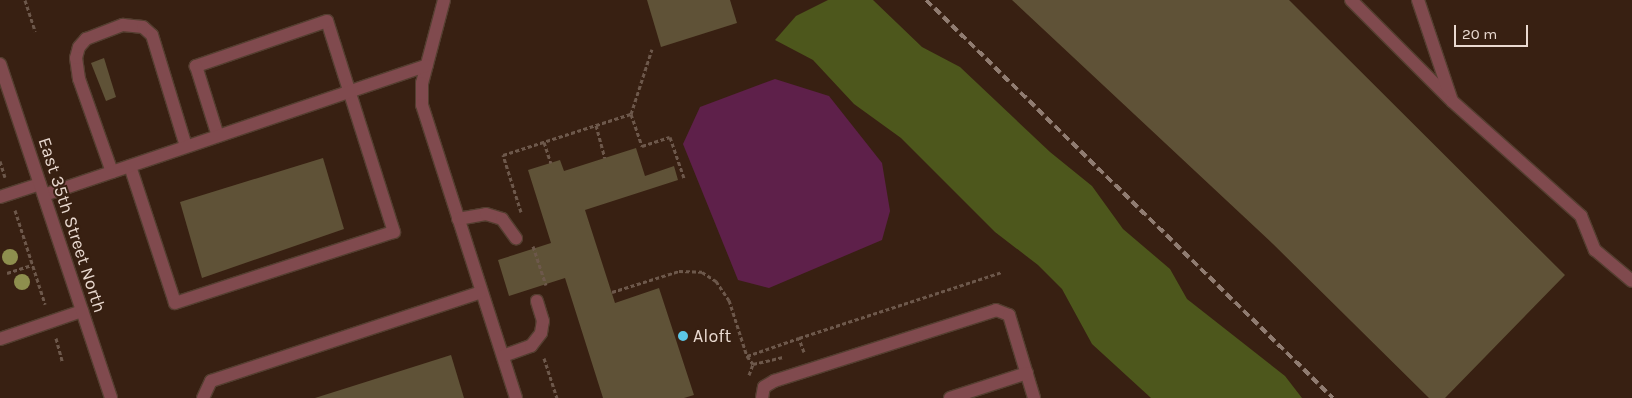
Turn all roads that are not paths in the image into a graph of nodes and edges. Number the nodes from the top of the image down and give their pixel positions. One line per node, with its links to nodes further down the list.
1 (444, 0): 5 (street)
2 (1351, 0): 7 (street)
3 (1418, 0): 7 (street)
4 (0, 64): 12 (street, East 35th Street North)
5 (427, 65): 6 (street); 14 (street)
6 (349, 91): 8 (street); 8 (street); 10 (street)
7 (1452, 101): 16 (street)
8 (218, 136): 9 (street)
9 (186, 146): 10 (street); 11 (street)
10 (130, 166): 11 (street)
11 (112, 172): 12 (street)
12 (42, 190): 13 (street); 19 (street, East 35th Street North)
13 (5, 196)
14 (458, 219): 15 (street); 17 (street)
15 (516, 238)
16 (1632, 281)
17 (481, 292): 21 (street); 24 (street)
18 (537, 300): 21 (street)
19 (82, 311): 20 (street); 23 (street, East 35th Street North)
20 (0, 339)
21 (503, 356): 25 (street)
22 (1027, 373): 26 (street); 27 (street); 28 (street)
23 (111, 398)
24 (203, 398)
25 (516, 398)
26 (762, 398)
27 (950, 398)
28 (1034, 398)

